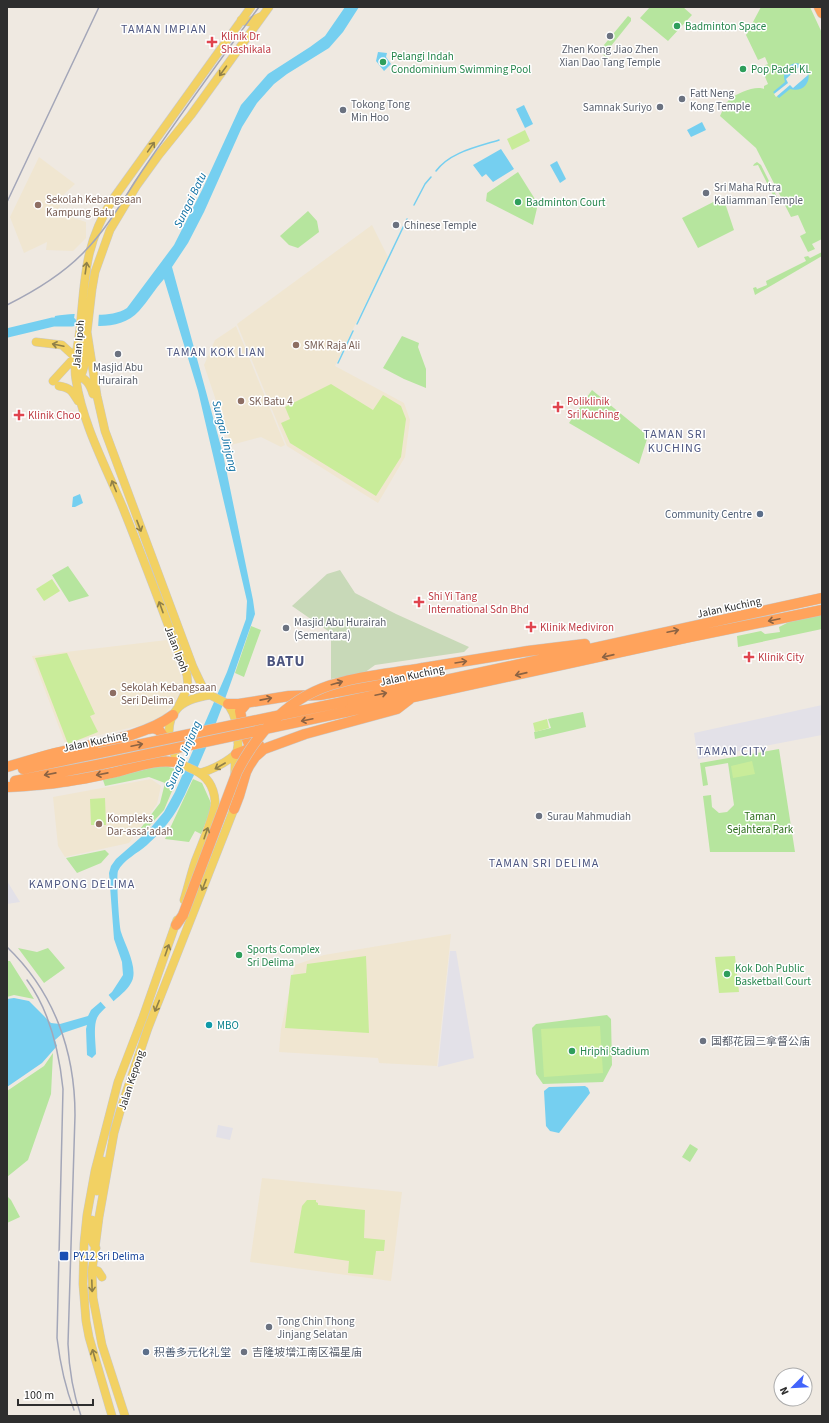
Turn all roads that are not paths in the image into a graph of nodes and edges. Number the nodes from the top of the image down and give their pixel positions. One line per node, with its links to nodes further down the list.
1 (251, 7): 6 (main road, Jalan Ipoh)
2 (269, 7): 5 (main road, Jalan Ipoh)
3 (819, 7): 4 (highway)
4 (822, 13)
5 (263, 16): 6 (main road); 7 (main road, Jalan Ipoh)
6 (244, 20): 7 (main road); 8 (main road, Jalan Ipoh, one-way to 6)
7 (246, 39): 8 (main road, Jalan Ipoh, one-way to 8)
8 (85, 307): 9 (main road, Jalan Ipoh)
9 (85, 329): 11 (main road, Jalan Ipoh); 12 (main road); 14 (main road, Jalan Ipoh)
10 (36, 342): 11 (main road, one-way to 10)
11 (75, 357): 12 (main road, Jalan Ipoh); 13 (main road)
12 (78, 378): 13 (main road, Jalan Ipoh); 14 (main road)
13 (81, 405): 23 (main road, Jalan Ipoh, one-way to 13)
14 (105, 431): 19 (main road, Jalan Ipoh, one-way to 19)
15 (822, 598): 17 (highway, Jalan Kuching, one-way to 15)
16 (822, 610): 20 (highway, Jalan Kuching, one-way to 20)
17 (654, 635): 18 (highway, Jalan Kuching); 37 (highway, one-way to 17, bridge)
18 (445, 680): 22 (highway, one-way to 18); 31 (highway, Jalan Kuching, one-way to 18, bridge)
19 (211, 695): 21 (main road); 23 (main road)
20 (410, 698): 25 (highway); 33 (highway, Jalan Kuching, one-way to 33, bridge)
21 (227, 703): 22 (highway); 27 (main road)
22 (247, 703): 26 (highway)
23 (175, 712): 24 (highway); 28 (main road)
24 (146, 730): 29 (highway); 30 (highway)
25 (305, 734): 26 (highway); 36 (highway)
26 (259, 745): 27 (highway)
27 (236, 754): 32 (main road, one-way to 32); 36 (main road, Jalan Kepong)
28 (183, 764): 29 (highway); 32 (main road)
29 (134, 766): 34 (highway, one-way to 34)
30 (7, 767)
31 (7, 772)
32 (200, 773): 35 (main road)
33 (7, 782)
34 (7, 787)
35 (216, 803): 36 (main road); 37 (main road, Jalan Kepong, one-way to 35)
36 (234, 809): 39 (main road, Jalan Kepong, one-way to 39)
37 (176, 925): 38 (main road, Jalan Kepong, one-way to 37)
38 (110, 1113): 39 (main road); 42 (main road, Jalan Kepong)
39 (95, 1244): 40 (main road, Jalan Kepong); 42 (main road)
40 (92, 1272): 41 (main road); 43 (main road, Jalan Kepong, one-way to 43)
41 (102, 1277)
42 (83, 1284): 44 (main road, Jalan Kepong, one-way to 42)
43 (112, 1376): 45 (main road); 46 (main road, Jalan Kepong)
44 (112, 1416)
45 (120, 1416)
46 (125, 1416)

